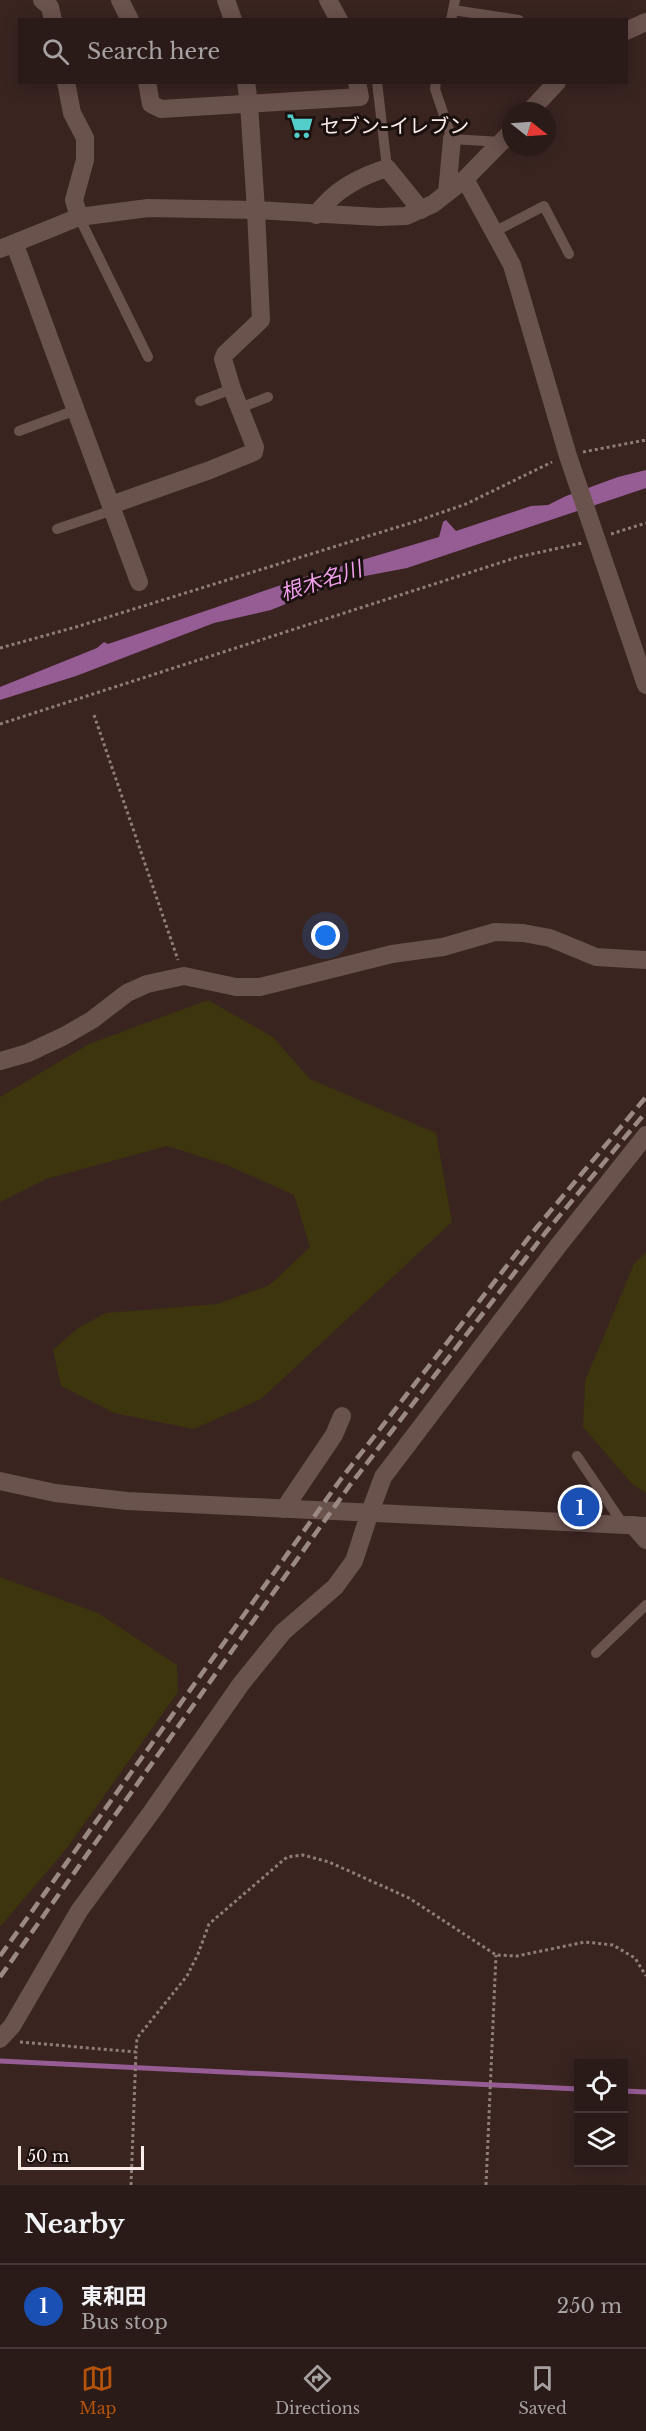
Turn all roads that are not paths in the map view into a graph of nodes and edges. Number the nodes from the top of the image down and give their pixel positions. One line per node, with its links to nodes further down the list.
1 (120, 0): 5 (street)
2 (226, 0): 6 (street)
3 (328, 0): 7 (street)
4 (453, 10): 8 (lane)
5 (129, 18)
6 (232, 18)
7 (338, 18)
8 (506, 18)
9 (646, 22): 10 (street)
10 (628, 31)
11 (66, 84): 29 (street)
12 (147, 84): 19 (street)
13 (246, 84): 19 (street)
14 (357, 84): 19 (street)
15 (377, 84): 23 (lane)
16 (436, 84): 21 (lane)
17 (555, 84): 18 (street)
18 (539, 102)
19 (249, 104): 26 (street)
20 (502, 137): 21 (lane)
21 (452, 139): 25 (street)
22 (502, 141): 24 (street)
23 (387, 168): 27 (street); 28 (street)
24 (465, 179): 25 (street); 30 (street)
25 (447, 193): 27 (street)
26 (256, 210): 28 (street); 29 (street); 34 (street)
27 (421, 210): 28 (street)
28 (316, 215)
29 (79, 217): 31 (street); 33 (lane)
30 (494, 232): 32 (lane); 43 (street)
31 (7, 247): 38 (street)
32 (569, 254)
33 (148, 357)
34 (232, 389): 36 (lane); 37 (street)
35 (268, 397): 37 (lane)
36 (200, 401)
37 (240, 408): 40 (street)
38 (76, 410): 39 (lane); 40 (street)
39 (19, 431)
40 (112, 507): 41 (lane); 42 (street)
41 (57, 529)
42 (139, 582)
43 (646, 685)
44 (646, 960): 45 (street)
45 (0, 1061)
46 (646, 1135): 51 (street)
47 (342, 1416): 50 (street)
48 (577, 1456): 52 (lane)
49 (0, 1481): 50 (street)
50 (284, 1509): 51 (street)
51 (370, 1512): 52 (street); 56 (street)
52 (634, 1525): 53 (street)
53 (646, 1540)
54 (646, 1605): 55 (lane)
55 (596, 1653)
56 (6, 2040)

